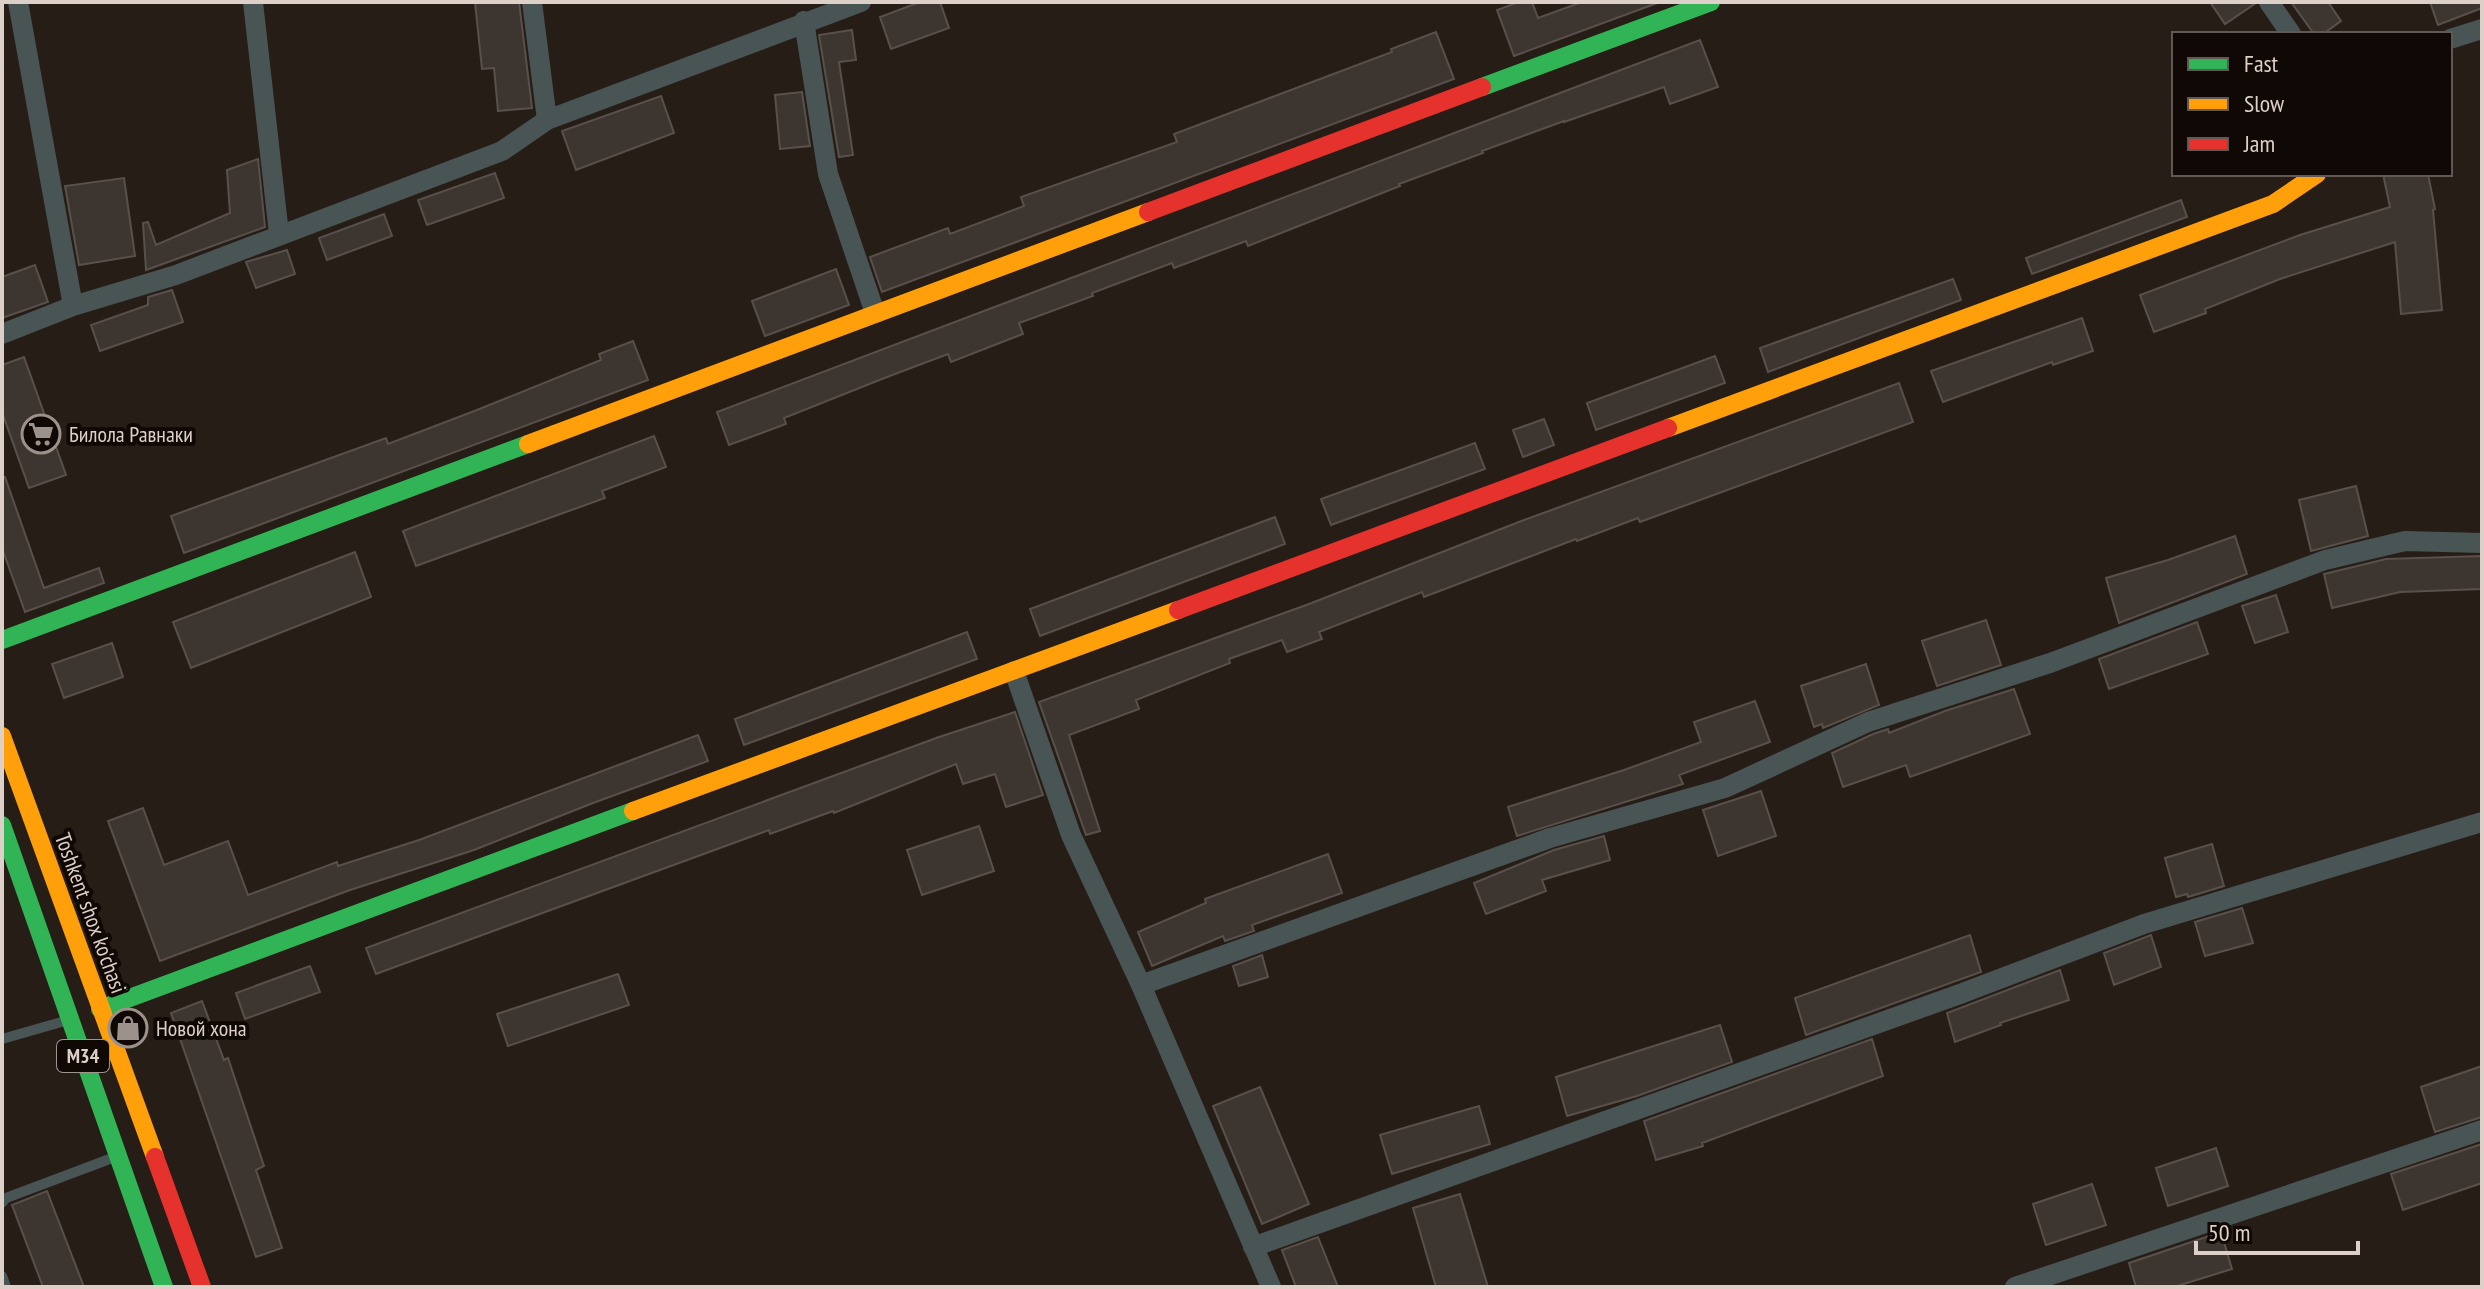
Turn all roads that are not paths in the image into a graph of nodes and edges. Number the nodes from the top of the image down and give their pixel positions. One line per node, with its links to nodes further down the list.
1 (18, 2): 15 (street)
2 (253, 2): 14 (street)
3 (532, 2): 12 (street)
4 (861, 2): 7 (street)
5 (1711, 2): 16 (street)
6 (2269, 2): 10 (street)
7 (835, 6): 8 (street)
8 (804, 21): 12 (street); 16 (street)
9 (2482, 29): 11 (street)
10 (2290, 32)
11 (2452, 38)
12 (547, 120): 14 (street)
13 (2314, 176): 20 (street)
14 (279, 234): 15 (street)
15 (73, 306): 17 (street)
16 (875, 313): 19 (street)
17 (2, 334)
18 (2482, 543): 24 (street)
19 (2, 640)
20 (1014, 671): 24 (street); 25 (street)
21 (2, 736): 25 (street, Toshkent shox ko'chasi / M34)
22 (2482, 822): 31 (street)
23 (2, 825): 26 (street, M34)
24 (1141, 985): 31 (street)
25 (100, 1009): 35 (street, Toshkent shox ko'chasi / M34)
26 (70, 1019): 27 (lane); 29 (street, M34)
27 (2, 1039)
28 (2482, 1130): 37 (street)
29 (118, 1156): 30 (lane); 34 (street, M34)
30 (2, 1203)
31 (1253, 1247): 36 (street)
32 (2, 1276): 33 (lane)
33 (6, 1287)
34 (164, 1287)
35 (202, 1287)
36 (1271, 1287)
37 (2015, 1287)

